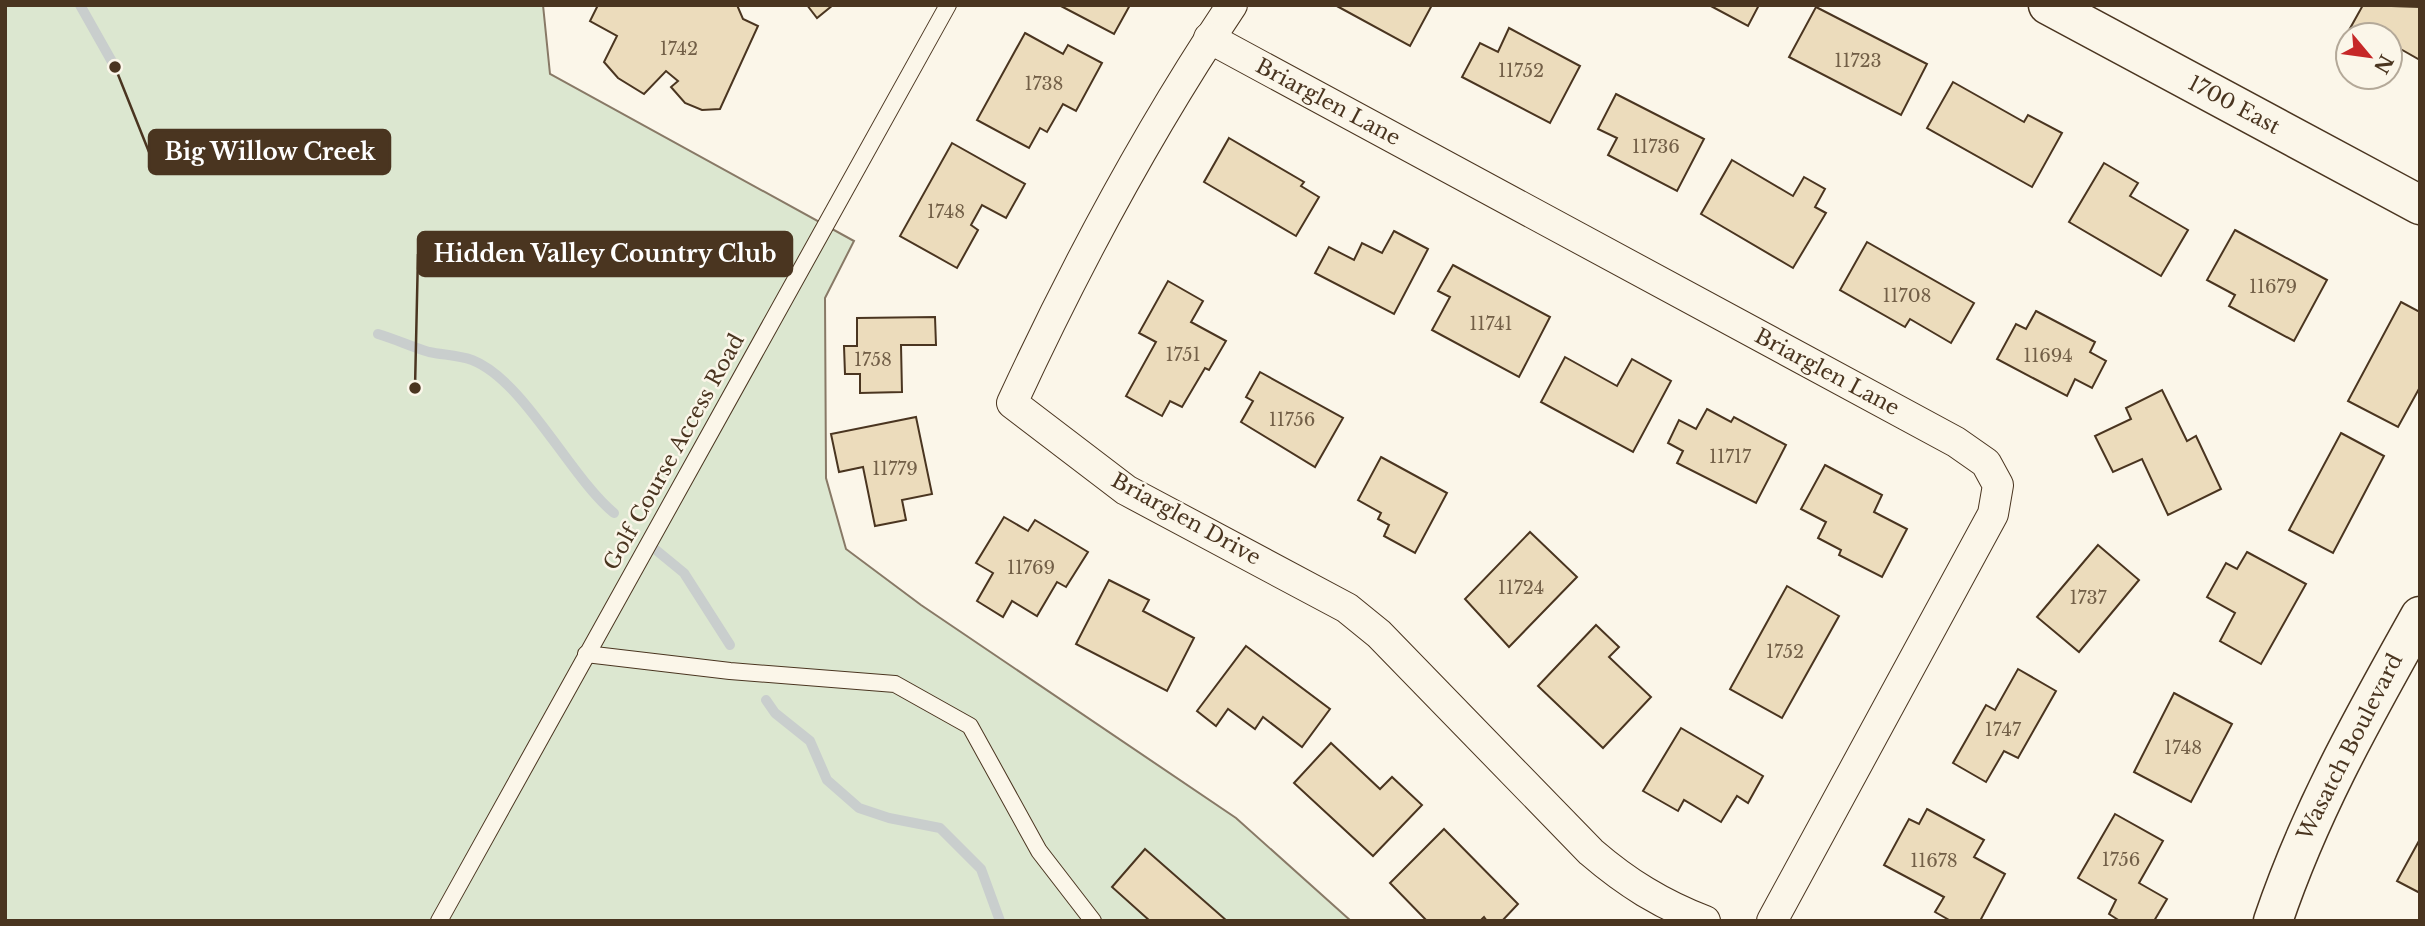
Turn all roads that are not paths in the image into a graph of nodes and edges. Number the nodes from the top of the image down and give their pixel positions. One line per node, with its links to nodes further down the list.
1 (948, 5): 7 (lane, Golf Course Access Road)
2 (1232, 5): 4 (street, Briarglen Drive)
3 (2048, 5): 5 (main road, 1700 East)
4 (1209, 38): 10 (street, Briarglen Drive); 11 (street, Briarglen Lane)
5 (2420, 205)
6 (2420, 616): 12 (main road, Wasatch Boulevard)
7 (586, 654): 8 (lane, Golf Course Access Road); 9 (lane)
8 (439, 921)
9 (1093, 921)
10 (1705, 921)
11 (1772, 921)
12 (2273, 921)

